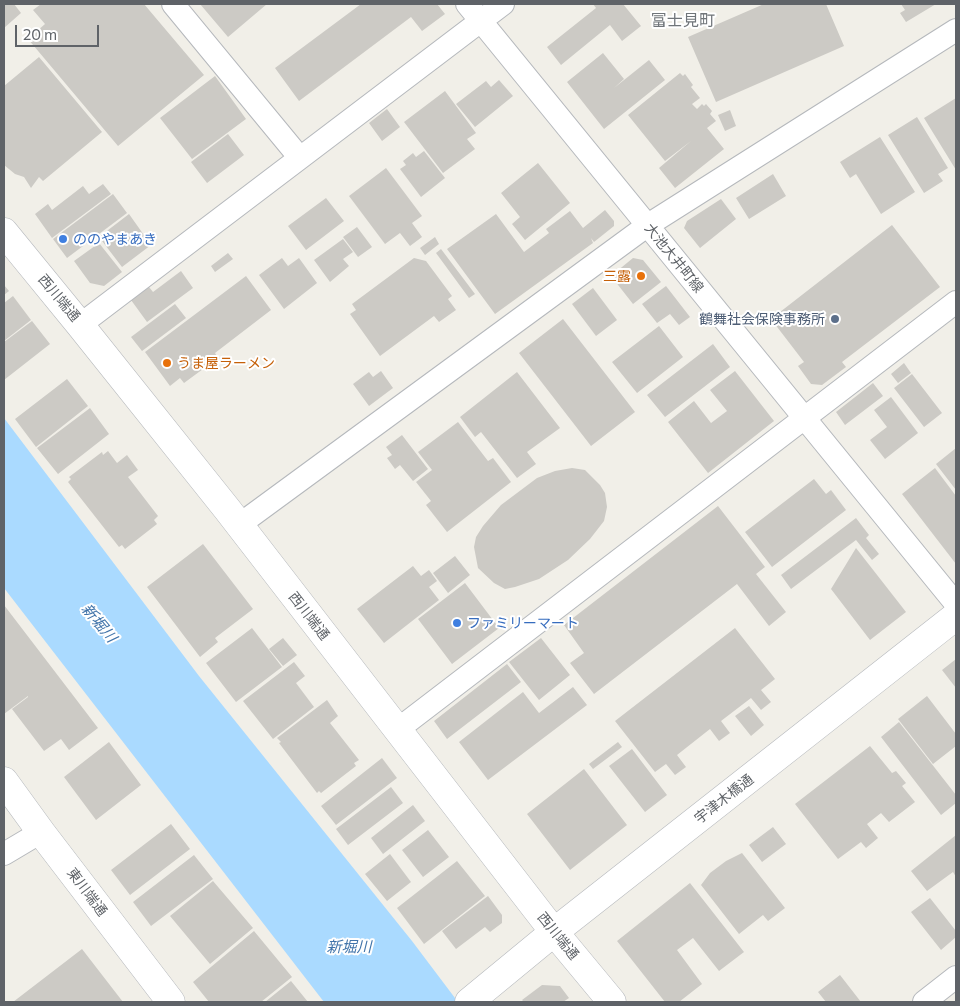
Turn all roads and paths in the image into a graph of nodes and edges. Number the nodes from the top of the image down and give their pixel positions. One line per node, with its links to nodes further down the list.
1 (173, 4): 5 (street)
2 (503, 4): 3 (street)
3 (474, 12): 5 (street); 6 (street, 大池大井町線)
4 (956, 30): 6 (street)
5 (300, 158): 9 (street)
6 (648, 225): 10 (street, 大池大井町線); 11 (street)
7 (4, 232): 9 (street, 西川端通)
8 (956, 302): 10 (street)
9 (80, 324): 11 (street, 西川端通)
10 (804, 418): 12 (street, 大池大井町線); 14 (street)
11 (239, 526): 14 (street, 西川端通)
12 (956, 604)
13 (956, 616): 18 (street, 宇津木橋通)
14 (397, 730): 18 (street, 西川端通)
15 (4, 782): 16 (street, 東川端通)
16 (41, 832): 17 (street); 20 (street, 東川端通)
17 (4, 854)
18 (554, 932): 21 (street, 宇津木橋通); 22 (street, 西川端通)
19 (956, 977): 23 (street)
20 (171, 1002)
21 (469, 1002)
22 (612, 1002)
23 (924, 1002)

